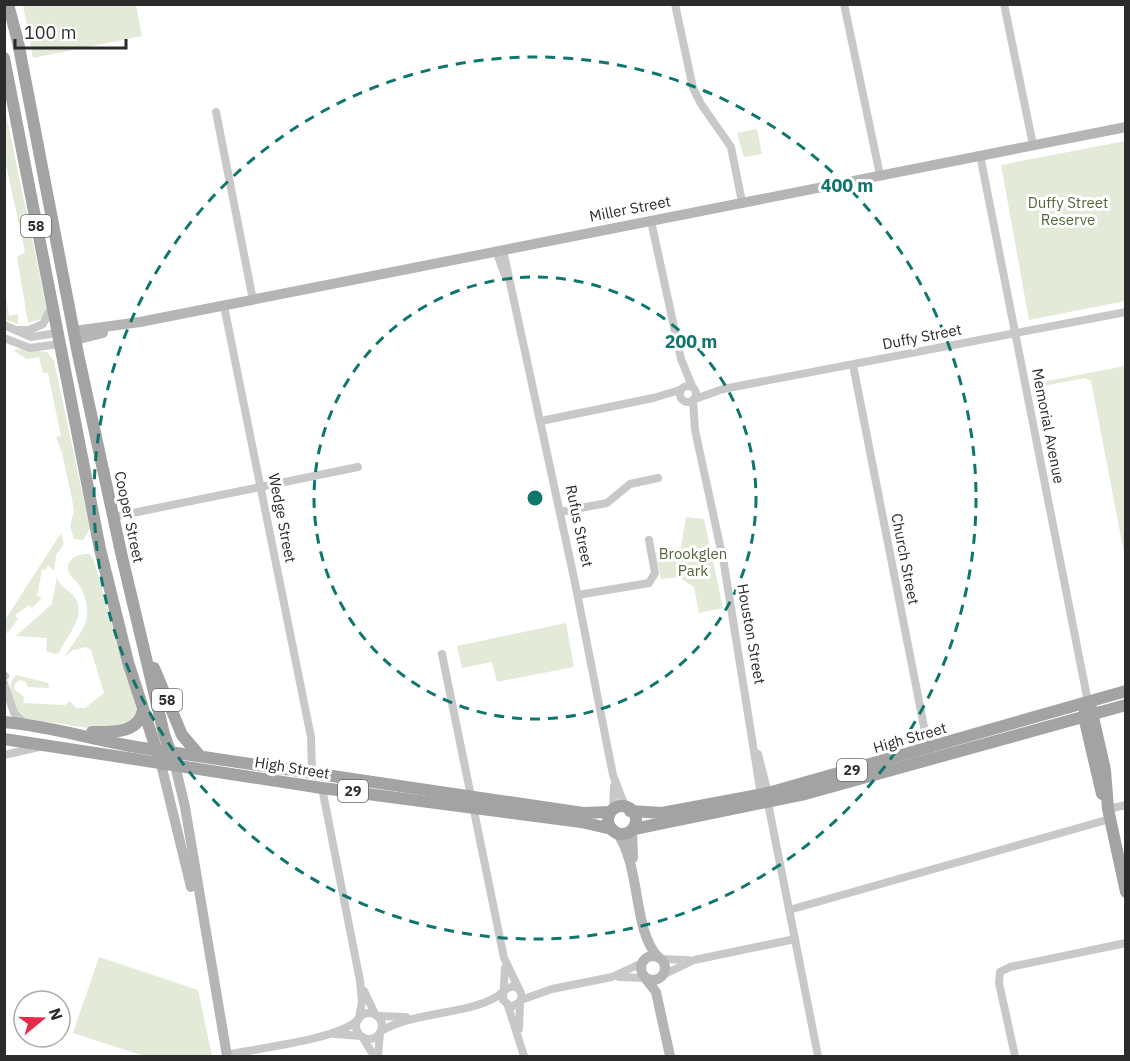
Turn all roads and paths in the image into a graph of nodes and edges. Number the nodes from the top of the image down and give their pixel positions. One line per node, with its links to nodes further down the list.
1 (675, 4): 13 (street)
2 (844, 4): 12 (street)
3 (1004, 4): 10 (street)
4 (8, 16): 23 (main road, Cooper Street / 58)
5 (4, 58): 8 (main road, Cooper Street / 58)
6 (4, 93): 8 (street)
7 (216, 112): 16 (street)
8 (16, 126): 17 (main road, Cooper Street / 58)
9 (1125, 127): 10 (street, Miller Street)
10 (1033, 145): 11 (street, Miller Street)
11 (980, 155): 12 (street, Miller Street); 22 (street, Memorial Avenue)
12 (880, 175): 13 (street, Miller Street)
13 (742, 202): 14 (street, Miller Street)
14 (651, 221): 15 (street, Miller Street); 26 (street, Houston Street)
15 (500, 250): 16 (street, Miller Street); 32 (street, Rufus Street)
16 (253, 300): 18 (street, Miller Street)
17 (52, 306): 21 (street); 25 (main road, Cooper Street / 58)
18 (224, 306): 23 (street, Miller Street); 36 (street, Wedge Street)
19 (1125, 312): 22 (street, Duffy Street)
20 (4, 325): 21 (street)
21 (16, 330): 25 (street)
22 (1015, 333): 27 (street, Duffy Street); 47 (street, Memorial Avenue)
23 (74, 336): 25 (main road); 38 (main road, Cooper Street / 58)
24 (4, 338): 25 (street)
25 (58, 339): 40 (main road, Cooper Street / 58)
26 (681, 359): 28 (street, Houston Street); 30 (street, Houston Street)
27 (853, 364): 29 (street, Duffy Street); 58 (street, Church Street)
28 (693, 387): 29 (street, Duffy Street); 30 (street, Duffy Street); 31 (street, Houston Street)
29 (723, 389): 31 (street, Duffy Street)
30 (681, 394): 31 (street, Duffy Street); 32 (street); 33 (street, Houston Street)
31 (694, 400): 33 (street, Houston Street)
32 (541, 421): 37 (street, Rufus Street)
33 (695, 430): 66 (street, Houston Street)
34 (358, 467): 36 (street)
35 (658, 478): 37 (street)
36 (261, 487): 38 (street); 63 (street, Wedge Street)
37 (560, 512): 41 (street, Rufus Street)
38 (113, 517): 40 (main road); 42 (main road, Cooper Street / 58)
39 (649, 540): 41 (street)
40 (100, 549): 49 (main road, Cooper Street / 58)
41 (578, 595): 64 (street, Rufus Street)
42 (141, 640): 57 (main road, Cooper Street / 58); 60 (main road, 58)
43 (442, 654): 67 (street)
44 (5, 677): 45 (street)
45 (4, 683): 52 (street)
46 (1125, 691): 47 (main road, High Street)
47 (1088, 702): 50 (main road, Memorial Avenue); 58 (main road, High Street / 29)
48 (1125, 705): 50 (main road, High Street)
49 (143, 710): 53 (main road); 56 (main road, Cooper Street / 58)
50 (1089, 716): 58 (main road, High Street / 29); 71 (main road, Memorial Avenue)
51 (4, 722): 52 (main road, High Street / 29)
52 (26, 724): 53 (main road, High Street / 29)
53 (61, 730): 56 (main road, High Street / 29)
54 (4, 739): 55 (main road, High Street / 29)
55 (50, 746): 59 (street); 61 (main road, High Street / 29)
56 (155, 749): 57 (main road, High Street / 29); 61 (main road, Cooper Street / 58)
57 (170, 750): 60 (main road, High Street / 29); 62 (main road, Cooper Street / 58)
58 (929, 753): 66 (main road, High Street / 29)
59 (4, 755)
60 (199, 755): 63 (main road, High Street / 29)
61 (161, 764): 62 (main road, High Street / 29); 99 (street, Cooper Street)
62 (175, 765): 65 (main road, High Street / 29); 99 (street, Cooper Street)
63 (316, 774): 65 (main road, Wedge Street); 67 (main road, High Street / 29)
64 (614, 775): 69 (street, Rufus Street); 70 (street, Rufus Street)
65 (322, 788): 67 (main road, High Street / 29); 87 (street, Wedge Street)
66 (766, 797): 70 (main road, High Street / 29); 73 (main road, High Street / 29); 76 (street, Houston Street)
67 (472, 802): 69 (main road, High Street / 29); 72 (main road, High Street / 29); 80 (street)
68 (1125, 805): 71 (street)
69 (611, 810): 70 (main road, 29); 72 (main road)
70 (628, 810): 73 (main road)
71 (1109, 814): 75 (main road, Memorial Avenue); 76 (street)
72 (614, 830): 73 (main road, 29); 74 (street)
73 (633, 830): 74 (street)
74 (633, 870): 77 (street)
75 (1125, 892)
76 (789, 910): 78 (street, Houston Street)
77 (644, 927): 81 (street); 83 (street)
78 (795, 939): 82 (street); 107 (street, Houston Street)
79 (1125, 943): 108 (street)
80 (504, 958): 88 (street); 90 (street)
81 (659, 958): 82 (street); 83 (street); 85 (street)
82 (694, 960): 85 (street)
83 (642, 962): 84 (street); 86 (street)
84 (612, 976): 86 (street); 89 (street)
85 (662, 976): 86 (street); 94 (street)
86 (646, 978): 94 (street)
87 (360, 981): 95 (street, Wedge Street); 97 (street, Wedge Street)
88 (519, 989): 89 (street); 90 (street); 91 (street)
89 (552, 989): 91 (street)
90 (503, 991): 92 (street); 93 (street)
91 (521, 1001): 93 (street); 101 (street)
92 (474, 1005): 93 (street); 96 (street)
93 (507, 1005): 101 (street)
94 (661, 1012): 106 (street)
95 (376, 1015): 96 (street); 97 (street); 98 (street)
96 (413, 1017): 98 (street)
97 (358, 1019): 100 (street); 102 (street)
98 (381, 1032): 102 (street); 104 (street)
99 (223, 1034): 103 (street, Cooper Street)
100 (328, 1034): 102 (street); 103 (street)
101 (519, 1036): 105 (street)
102 (362, 1037): 104 (street)
103 (227, 1056)
104 (376, 1056)
105 (524, 1056)
106 (670, 1056)
107 (818, 1056)
108 (1015, 1056)

